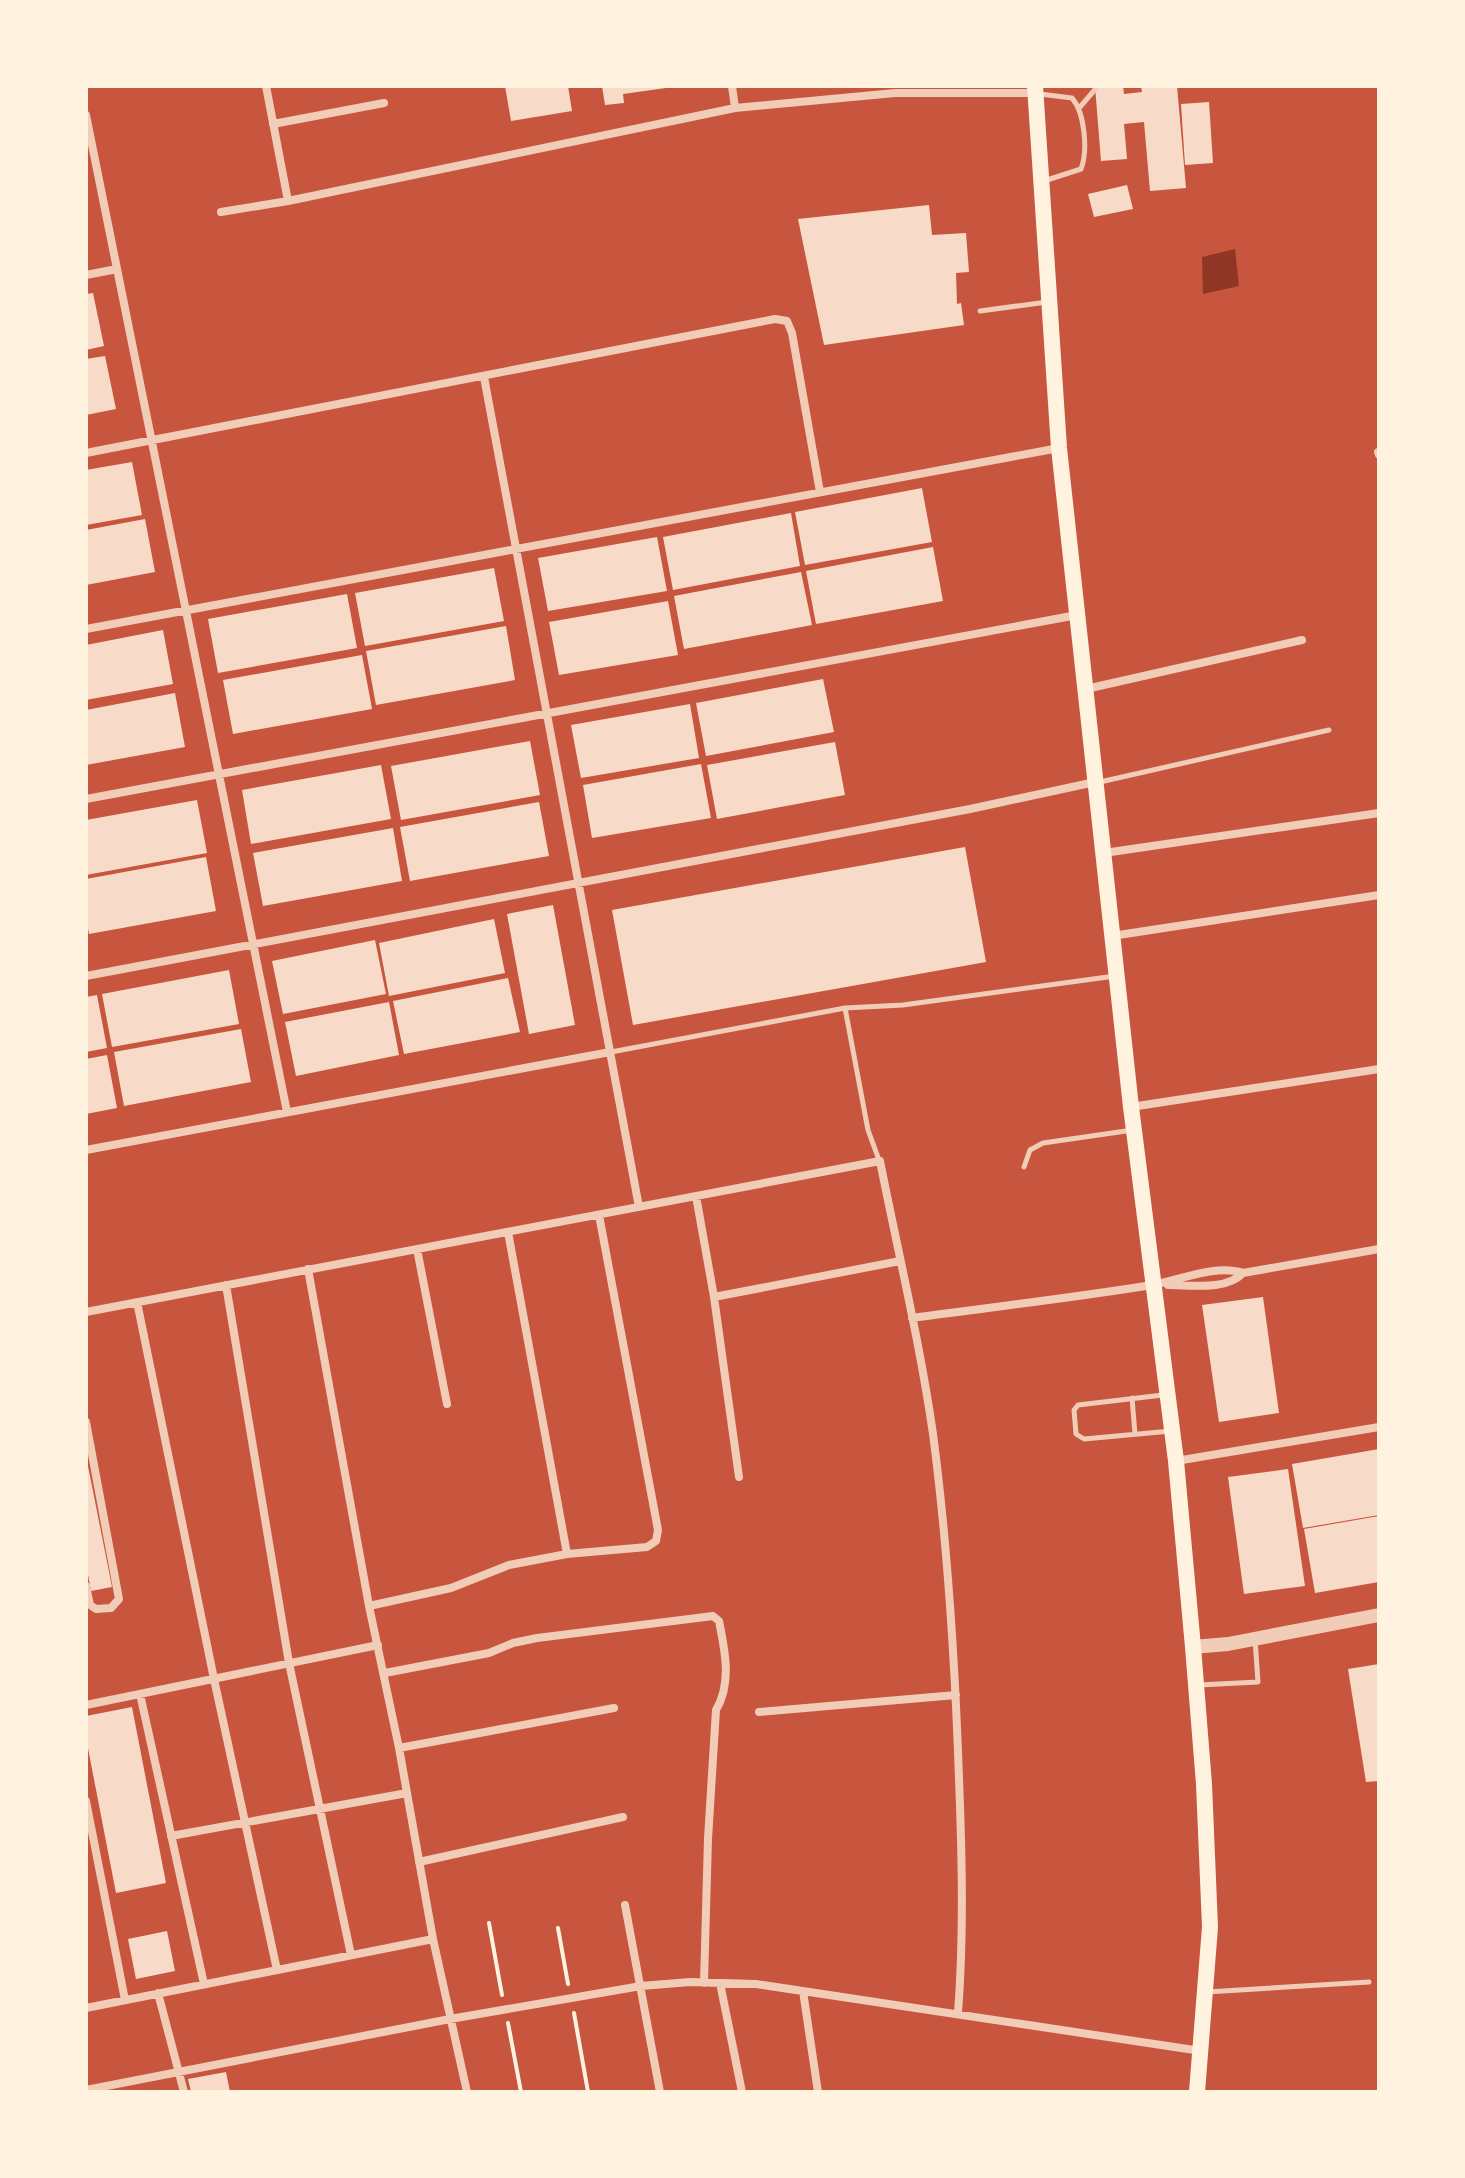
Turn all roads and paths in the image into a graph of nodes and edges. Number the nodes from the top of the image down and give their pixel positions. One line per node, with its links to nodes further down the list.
1 (266, 86): 9 (street)
2 (732, 86): 7 (street)
3 (1098, 86): 6 (lane)
4 (1035, 90): 6 (lane); 7 (street); 10 (main road)
5 (384, 103): 9 (street)
6 (1080, 107): 10 (lane)
7 (735, 108): 11 (street)
8 (86, 115): 13 (street)
9 (273, 124): 11 (street)
10 (1041, 182): 15 (main road)
11 (288, 201): 12 (street)
12 (221, 212)
13 (117, 269): 14 (street); 18 (street)
14 (86, 275)
15 (1048, 302): 16 (lane); 19 (main road)
16 (980, 311)
17 (484, 377): 18 (street); 21 (street); 22 (street)
18 (152, 440): 20 (street); 23 (street)
19 (1059, 448): 21 (street); 24 (main road)
20 (86, 453)
21 (820, 492): 22 (street)
22 (516, 549): 23 (street); 28 (street)
23 (186, 610): 25 (street); 30 (street)
24 (1077, 615): 27 (main road); 28 (street)
25 (86, 629)
26 (1302, 640): 27 (street)
27 (1085, 689): 31 (main road)
28 (547, 714): 30 (street); 35 (street)
29 (1329, 730): 31 (lane)
30 (219, 774): 32 (street); 38 (street)
31 (1095, 782): 34 (main road); 35 (street)
32 (86, 799)
33 (1379, 813): 34 (street)
34 (1103, 853): 37 (main road)
35 (578, 883): 38 (street); 42 (street)
36 (1379, 895): 37 (street)
37 (1112, 936): 40 (main road)
38 (254, 944): 39 (street); 45 (street)
39 (86, 976)
40 (1116, 976): 41 (lane); 44 (main road)
41 (845, 1008): 42 (lane); 48 (lane)
42 (610, 1052): 45 (street); 51 (street)
43 (1379, 1069): 44 (street)
44 (1131, 1107): 46 (main road)
45 (287, 1112): 47 (street)
46 (1134, 1129): 49 (lane); 58 (main road)
47 (86, 1150)
48 (880, 1161): 50 (street); 56 (street)
49 (1024, 1167)
50 (696, 1196): 51 (street); 60 (street)
51 (639, 1207): 52 (street)
52 (599, 1215): 53 (street); 73 (street)
53 (508, 1232): 54 (street); 73 (street)
54 (417, 1249): 57 (street); 66 (street)
55 (1379, 1249): 58 (street)
56 (900, 1261): 60 (street); 63 (street)
57 (308, 1269): 59 (street); 75 (street)
58 (1155, 1284): 63 (street); 64 (main road)
59 (226, 1285): 61 (street); 80 (street)
60 (714, 1297): 72 (street)
61 (137, 1302): 62 (street); 82 (street)
62 (86, 1312)
63 (912, 1318): 85 (street)
64 (1168, 1394): 65 (lane); 69 (main road)
65 (1132, 1398): 70 (lane); 70 (lane)
66 (447, 1404)
67 (86, 1422): 74 (street)
68 (1379, 1427): 71 (street)
69 (1172, 1431): 70 (lane); 71 (main road)
70 (1135, 1434)
71 (1176, 1461): 79 (main road)
72 (739, 1477)
73 (567, 1554): 75 (street)
74 (86, 1586)
75 (369, 1606): 78 (street)
76 (1379, 1615): 77 (street)
77 (1255, 1638): 79 (street); 83 (lane)
78 (378, 1645): 80 (street); 81 (street)
79 (1193, 1647): 83 (main road)
80 (289, 1663): 82 (street); 92 (street)
81 (385, 1673): 89 (street); 102 (street)
82 (214, 1679): 84 (street); 94 (street)
83 (1196, 1686): 107 (main road)
84 (140, 1694): 86 (street); 95 (street)
85 (956, 1695): 88 (street); 111 (street)
86 (86, 1705)
87 (614, 1708): 89 (street)
88 (759, 1712)
89 (399, 1748): 90 (street)
90 (407, 1793): 92 (street); 96 (street)
91 (86, 1801): 109 (street)
92 (320, 1809): 94 (street); 99 (street)
93 (623, 1817): 96 (street)
94 (245, 1823): 95 (street); 100 (street)
95 (171, 1836): 104 (street)
96 (419, 1862): 98 (street)
97 (625, 1905): 105 (street)
98 (433, 1939): 99 (street); 112 (street)
99 (351, 1955): 100 (street)
100 (277, 1970): 104 (street)
101 (1369, 1982): 107 (lane)
102 (704, 1983): 103 (street); 105 (street)
103 (720, 1983): 106 (street); 119 (street)
104 (204, 1984): 108 (street)
105 (641, 1986): 112 (street); 118 (street)
106 (803, 1991): 111 (street); 120 (street)
107 (1206, 1992): 113 (main road)
108 (158, 1993): 109 (street); 114 (street)
109 (125, 2000): 110 (street)
110 (86, 2008)
111 (958, 2013): 113 (street)
112 (450, 2019): 114 (street); 117 (street)
113 (1201, 2051): 121 (main road)
114 (180, 2072): 115 (street); 116 (street)
115 (86, 2090)
116 (184, 2092)
117 (467, 2092)
118 (660, 2092)
119 (742, 2092)
120 (818, 2092)
121 (1197, 2092)

